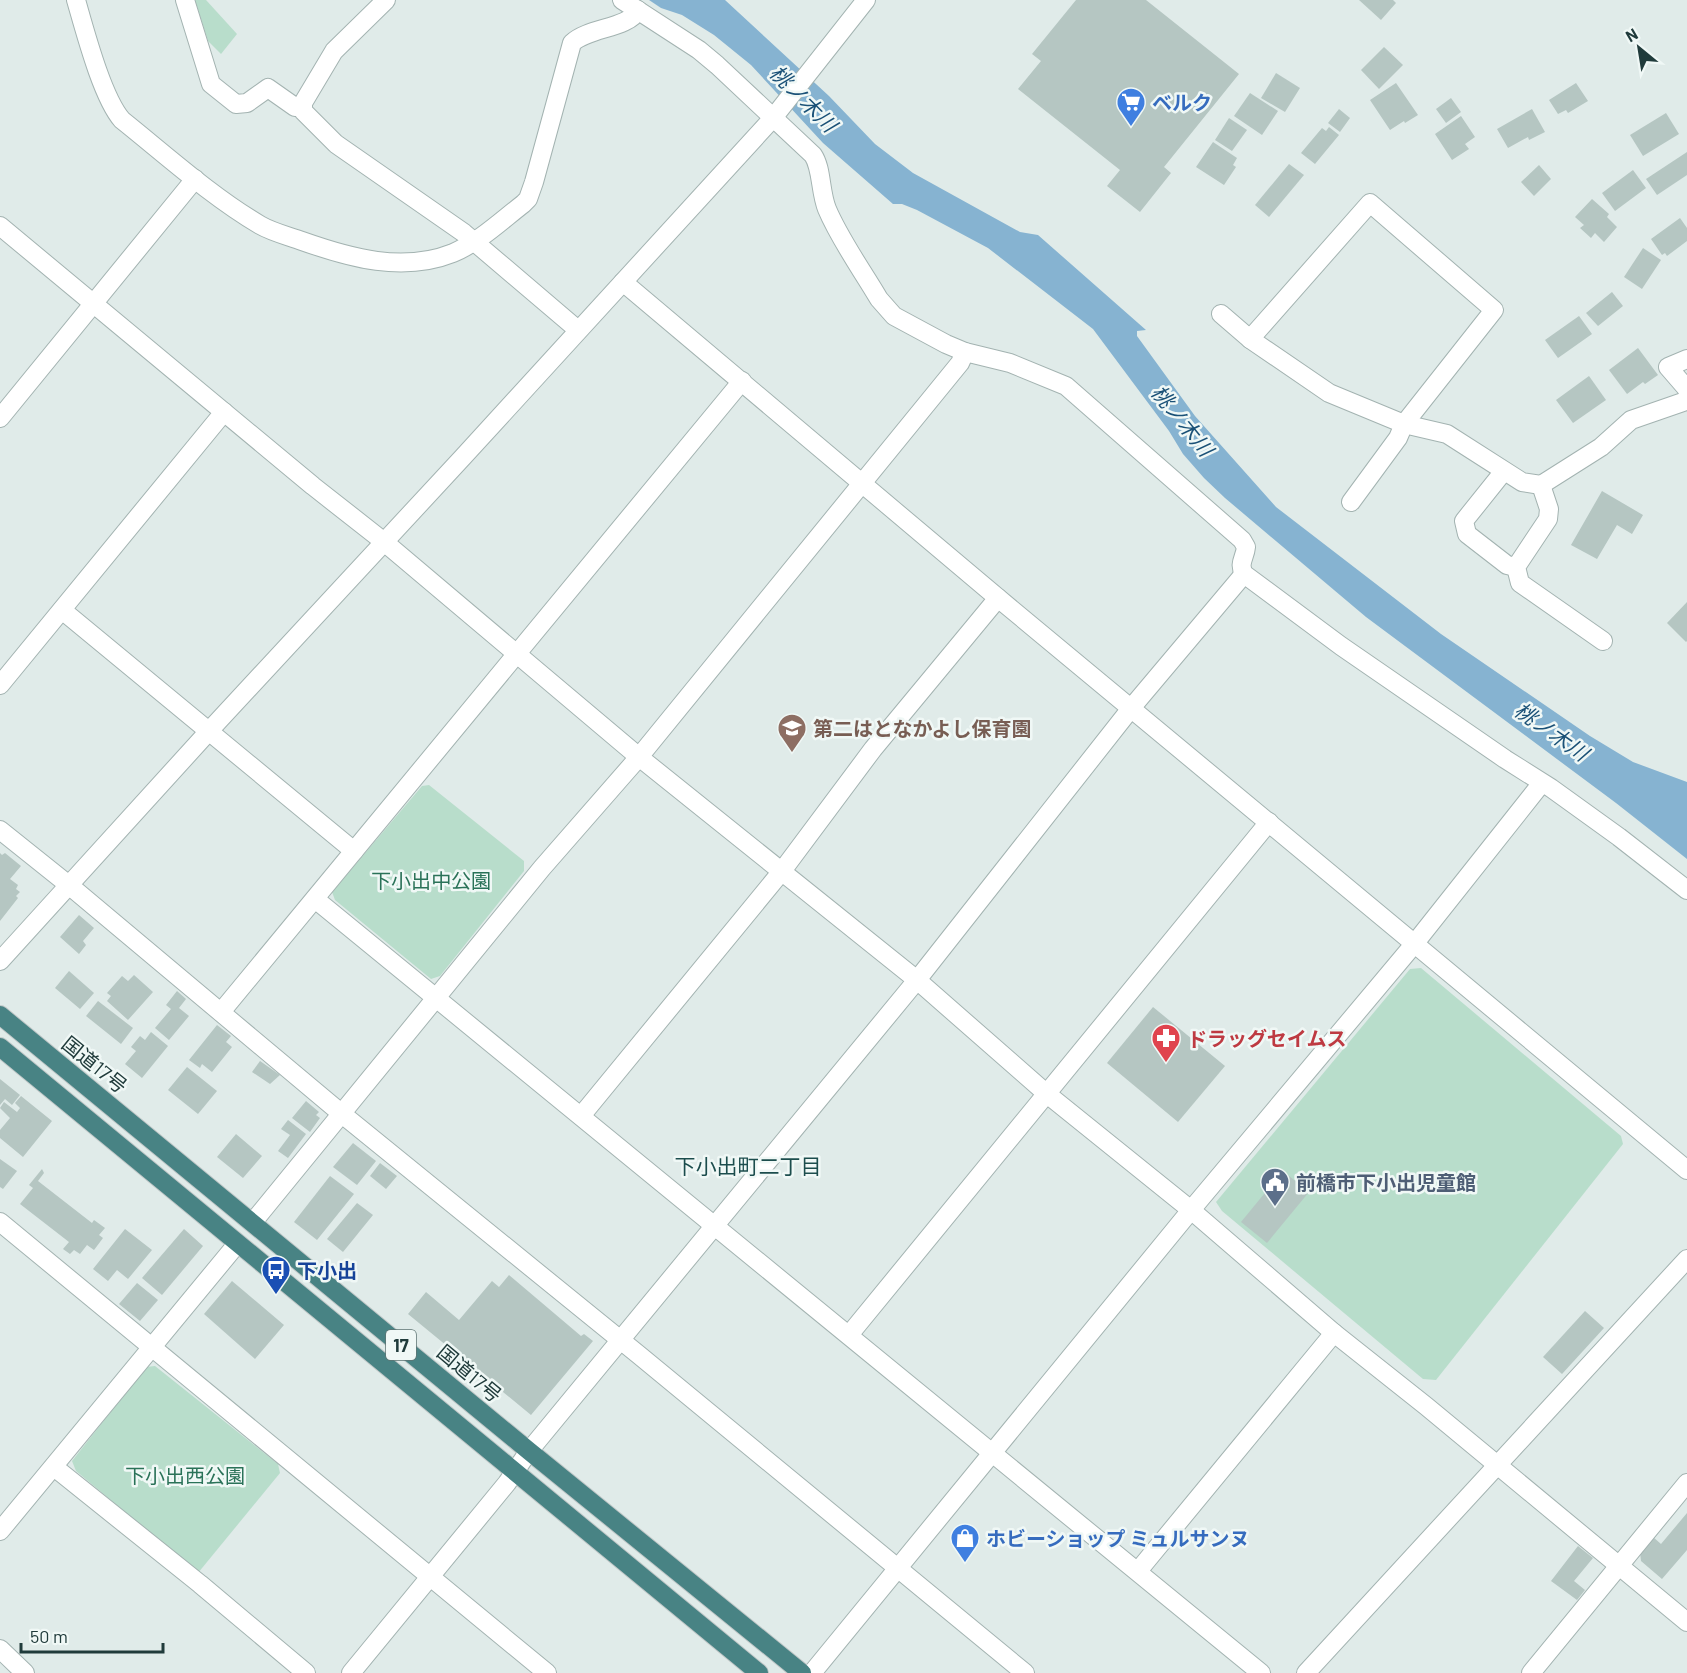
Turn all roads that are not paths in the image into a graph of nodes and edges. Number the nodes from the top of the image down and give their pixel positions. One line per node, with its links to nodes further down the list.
1 (76, 0): 9 (street)
2 (185, 0): 7 (street)
3 (386, 0): 7 (street)
4 (622, 0): 6 (street)
5 (866, 0): 8 (street)
6 (638, 10): 8 (street); 11 (street)
7 (302, 106): 11 (street)
8 (775, 114): 12 (street); 17 (street)
9 (195, 179): 11 (street); 13 (street)
10 (0, 226): 13 (street)
11 (474, 242): 15 (street)
12 (623, 282): 15 (street); 19 (street)
13 (94, 303): 22 (street); 23 (street)
14 (1221, 314): 16 (street)
15 (578, 330): 29 (street)
16 (1250, 339): 24 (street); 24 (street)
17 (966, 352): 26 (street); 31 (street)
18 (1687, 360): 20 (street)
19 (742, 381): 26 (street); 35 (street)
20 (1687, 389)
21 (1687, 398): 27 (street)
22 (224, 412): 29 (street); 33 (street)
23 (0, 417)
24 (1404, 424): 25 (street); 28 (street)
25 (1504, 471): 27 (street); 30 (street)
26 (864, 484): 32 (street); 39 (street)
27 (1541, 485): 30 (street)
28 (1351, 502)
29 (383, 541): 35 (street); 38 (street)
30 (1516, 567): 34 (street)
31 (1244, 574): 37 (street); 40 (street)
32 (998, 598): 37 (street); 44 (street)
33 (62, 610): 36 (street); 38 (street)
34 (1603, 641)
35 (517, 654): 39 (street); 43 (street)
36 (0, 685)
37 (1132, 707): 41 (street); 50 (street)
38 (208, 731): 43 (street); 45 (street)
39 (639, 757): 44 (street); 51 (street)
40 (1541, 784): 46 (street); 48 (street)
41 (1269, 822): 48 (street); 55 (street)
42 (0, 830): 45 (street)
43 (354, 851): 47 (street)
44 (782, 871): 50 (street); 57 (street)
45 (70, 886): 49 (street); 52 (street)
46 (1687, 890)
47 (315, 899): 51 (street); 52 (street)
48 (1415, 943): 58 (street); 59 (street)
49 (0, 961)
50 (917, 980): 55 (street); 61 (street)
51 (437, 997): 56 (street); 57 (street)
52 (221, 1012): 56 (street)
53 (0, 1015): 60 (highway, 国道17号 / 17)
54 (0, 1047): 63 (highway, 17)
55 (1047, 1094): 59 (street); 66 (street)
56 (342, 1114): 60 (street); 67 (street)
57 (580, 1116): 61 (street)
58 (1687, 1170)
59 (1191, 1210): 65 (street); 70 (street)
60 (253, 1222): 69 (highway, 国道17号 / 17)
61 (716, 1227): 66 (street); 67 (street)
62 (4, 1233): 68 (street)
63 (237, 1244): 68 (street); 73 (highway, 17)
64 (1687, 1259): 71 (street)
65 (1334, 1333): 71 (street); 78 (street)
66 (849, 1335): 70 (street)
67 (621, 1340): 69 (street); 77 (street)
68 (152, 1347): 72 (street); 79 (street)
69 (530, 1451): 73 (street); 87 (highway, 国道17号 / 17)
70 (992, 1453): 77 (street); 78 (street)
71 (1497, 1464): 76 (street); 91 (street)
72 (54, 1467): 75 (street); 83 (street)
73 (516, 1472): 79 (street); 86 (highway, 17)
74 (1687, 1483): 76 (street)
75 (0, 1531)
76 (1620, 1566): 80 (street); 92 (street)
77 (898, 1570): 88 (street); 89 (street)
78 (1138, 1571): 90 (street)
79 (430, 1577): 84 (street); 85 (street)
80 (1687, 1622)
81 (0, 1649): 82 (street)
82 (25, 1673)
83 (306, 1673)
84 (351, 1673)
85 (547, 1673)
86 (759, 1673)
87 (802, 1673)
88 (812, 1673)
89 (1025, 1673)
90 (1261, 1673)
91 (1306, 1673)
92 (1531, 1673)

